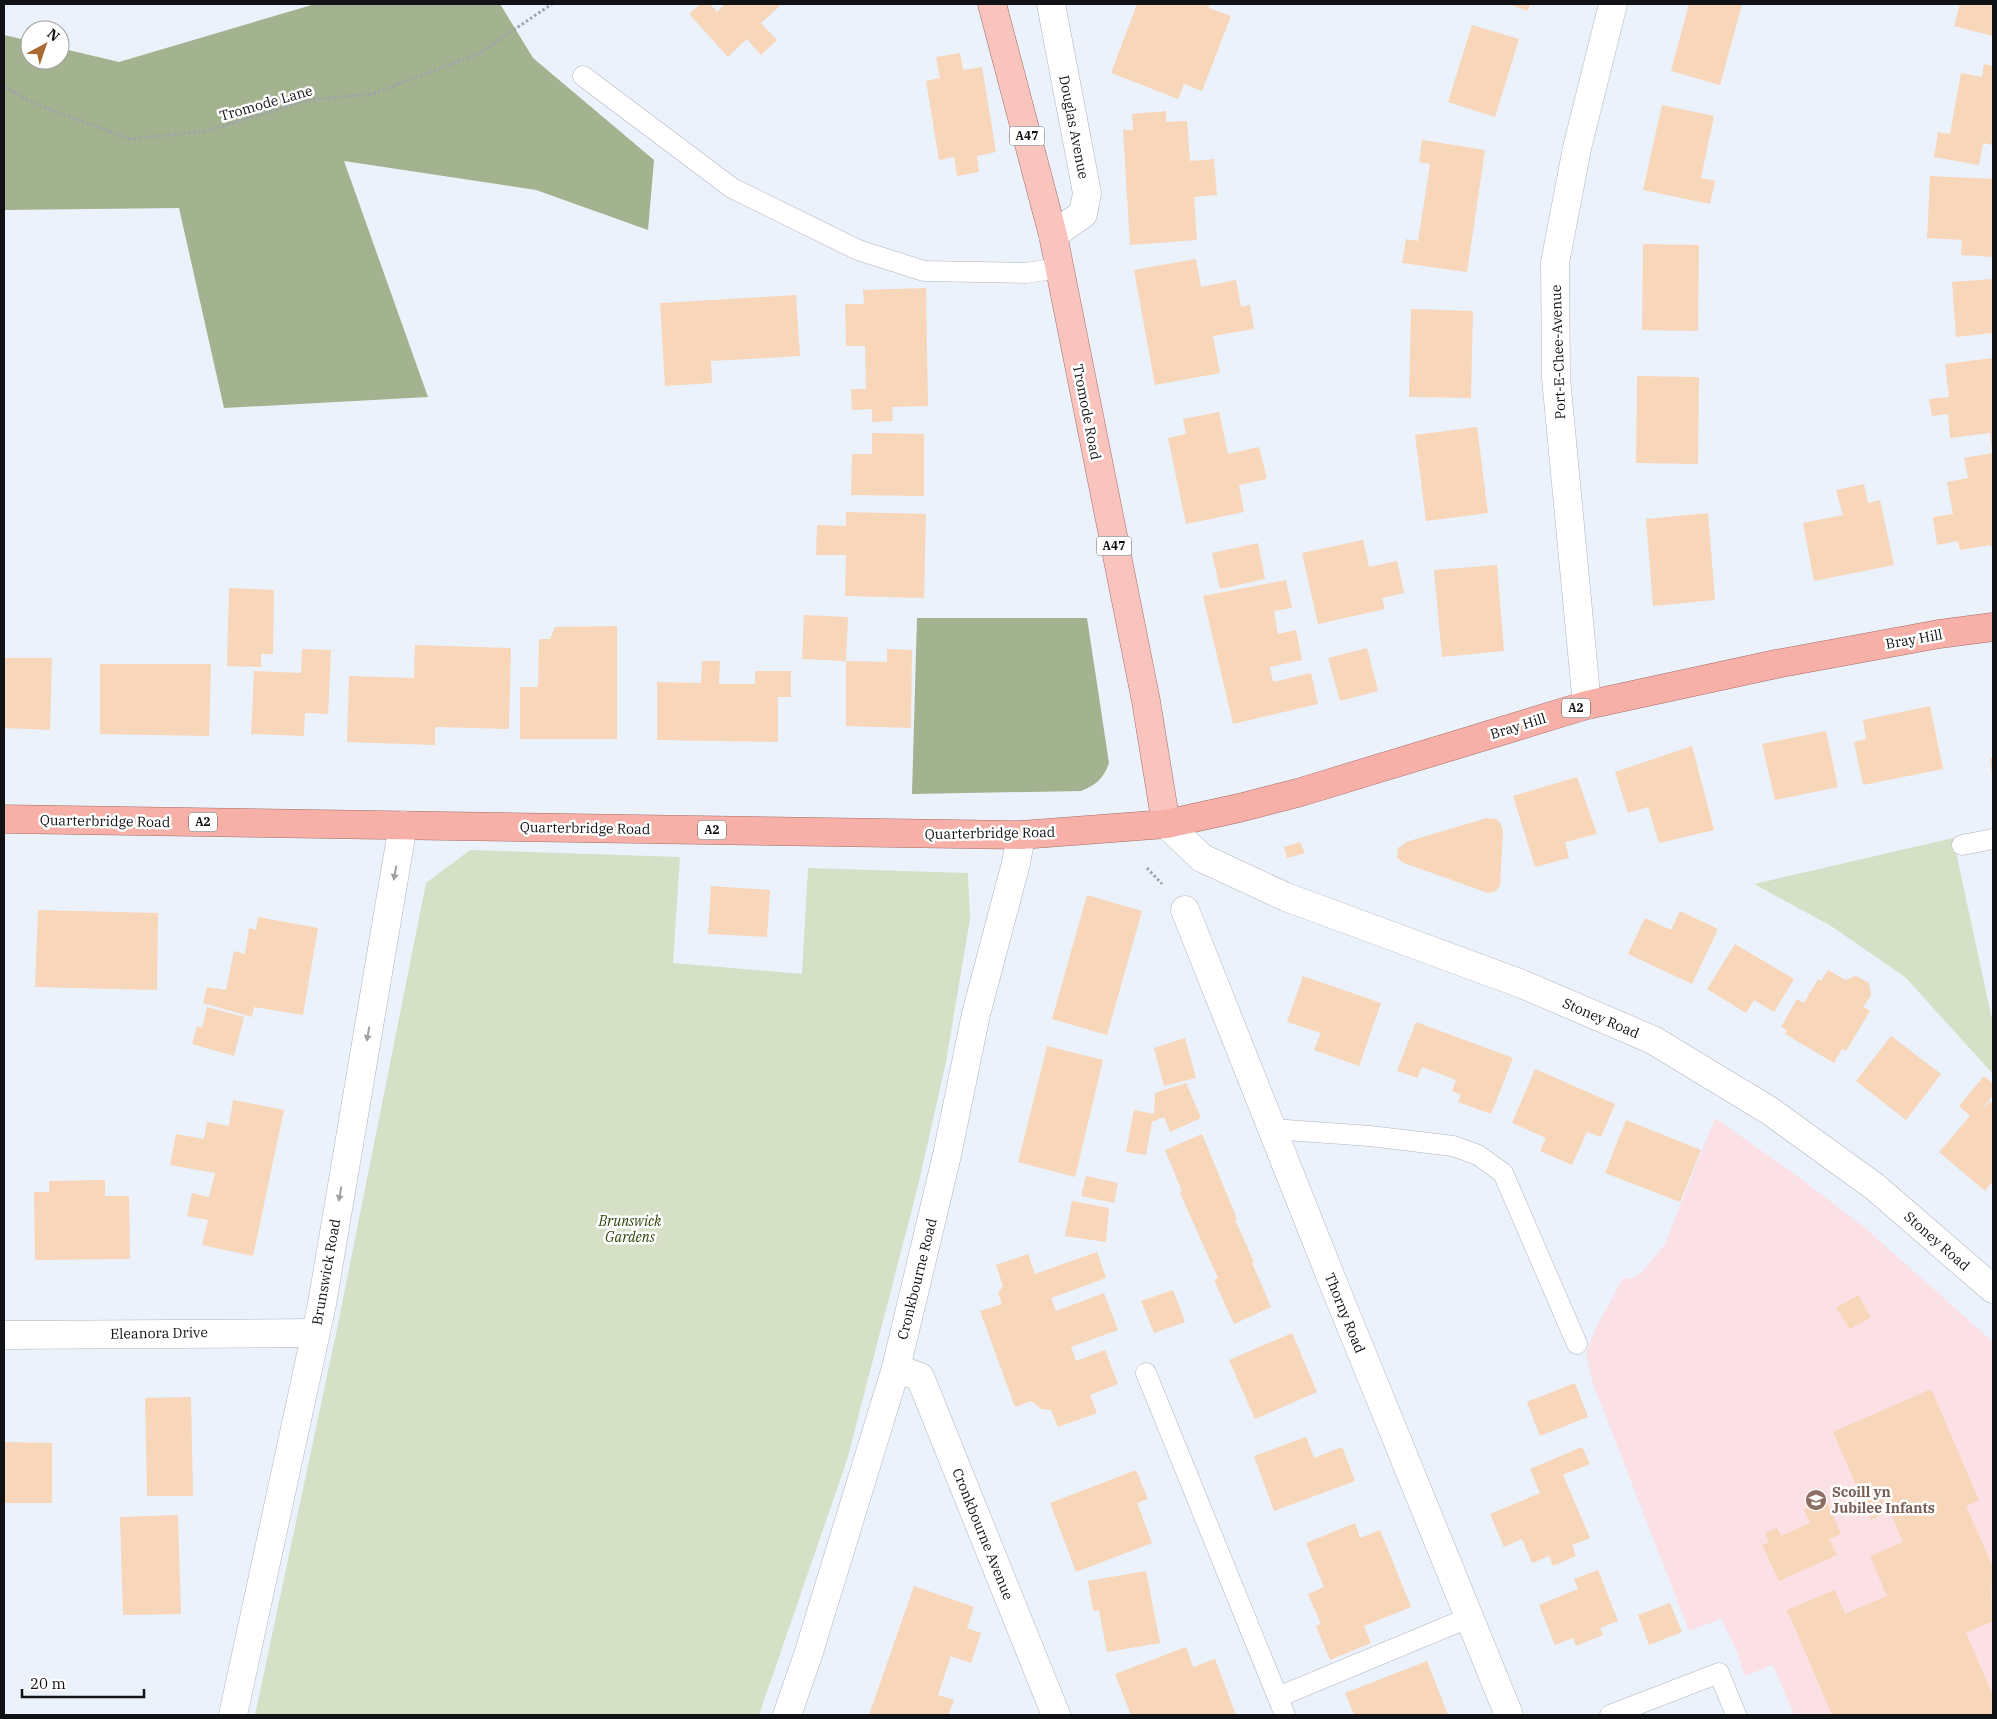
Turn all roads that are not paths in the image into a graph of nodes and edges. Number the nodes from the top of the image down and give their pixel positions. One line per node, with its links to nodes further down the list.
1 (992, 4): 5 (main road, Tromode Road / A47)
2 (1051, 4): 5 (street, Douglas Avenue)
3 (1613, 4): 8 (street, Port-E-Chee-Avenue)
4 (583, 76): 6 (lane)
5 (1053, 235): 6 (main road, Tromode Road / A47)
6 (1058, 268): 10 (main road, Tromode Road / A47)
7 (1993, 627): 8 (highway, Bray Hill / A2)
8 (1587, 705): 10 (highway, Bray Hill / A2)
9 (4, 819): 11 (highway, Quarterbridge Road / A2)
10 (1166, 824): 12 (highway, Quarterbridge Road / A2); 17 (street, Stoney Road)
11 (403, 825): 12 (highway, Quarterbridge Road / A2); 18 (street, Brunswick Road, one-way to 18)
12 (1021, 835): 21 (street, Cronkbourne Road)
13 (1993, 838): 14 (lane)
14 (1962, 846)
15 (1185, 910): 16 (street, Thorny Road)
16 (1272, 1129): 20 (lane); 23 (street, Thorny Road)
17 (1993, 1289)
18 (315, 1333): 19 (street, Eleanora Drive); 25 (street, Brunswick Road)
19 (4, 1334)
20 (1577, 1344)
21 (896, 1368): 26 (street, Cronkbourne Road); 27 (street, Cronkbourne Avenue)
22 (1146, 1373): 24 (lane)
23 (1468, 1618): 24 (lane); 28 (street, Thorny Road)
24 (1282, 1706)
25 (233, 1715)
26 (787, 1715)
27 (1056, 1715)
28 (1509, 1715)
29 (1610, 1715): 30 (lane)
30 (1736, 1715)

